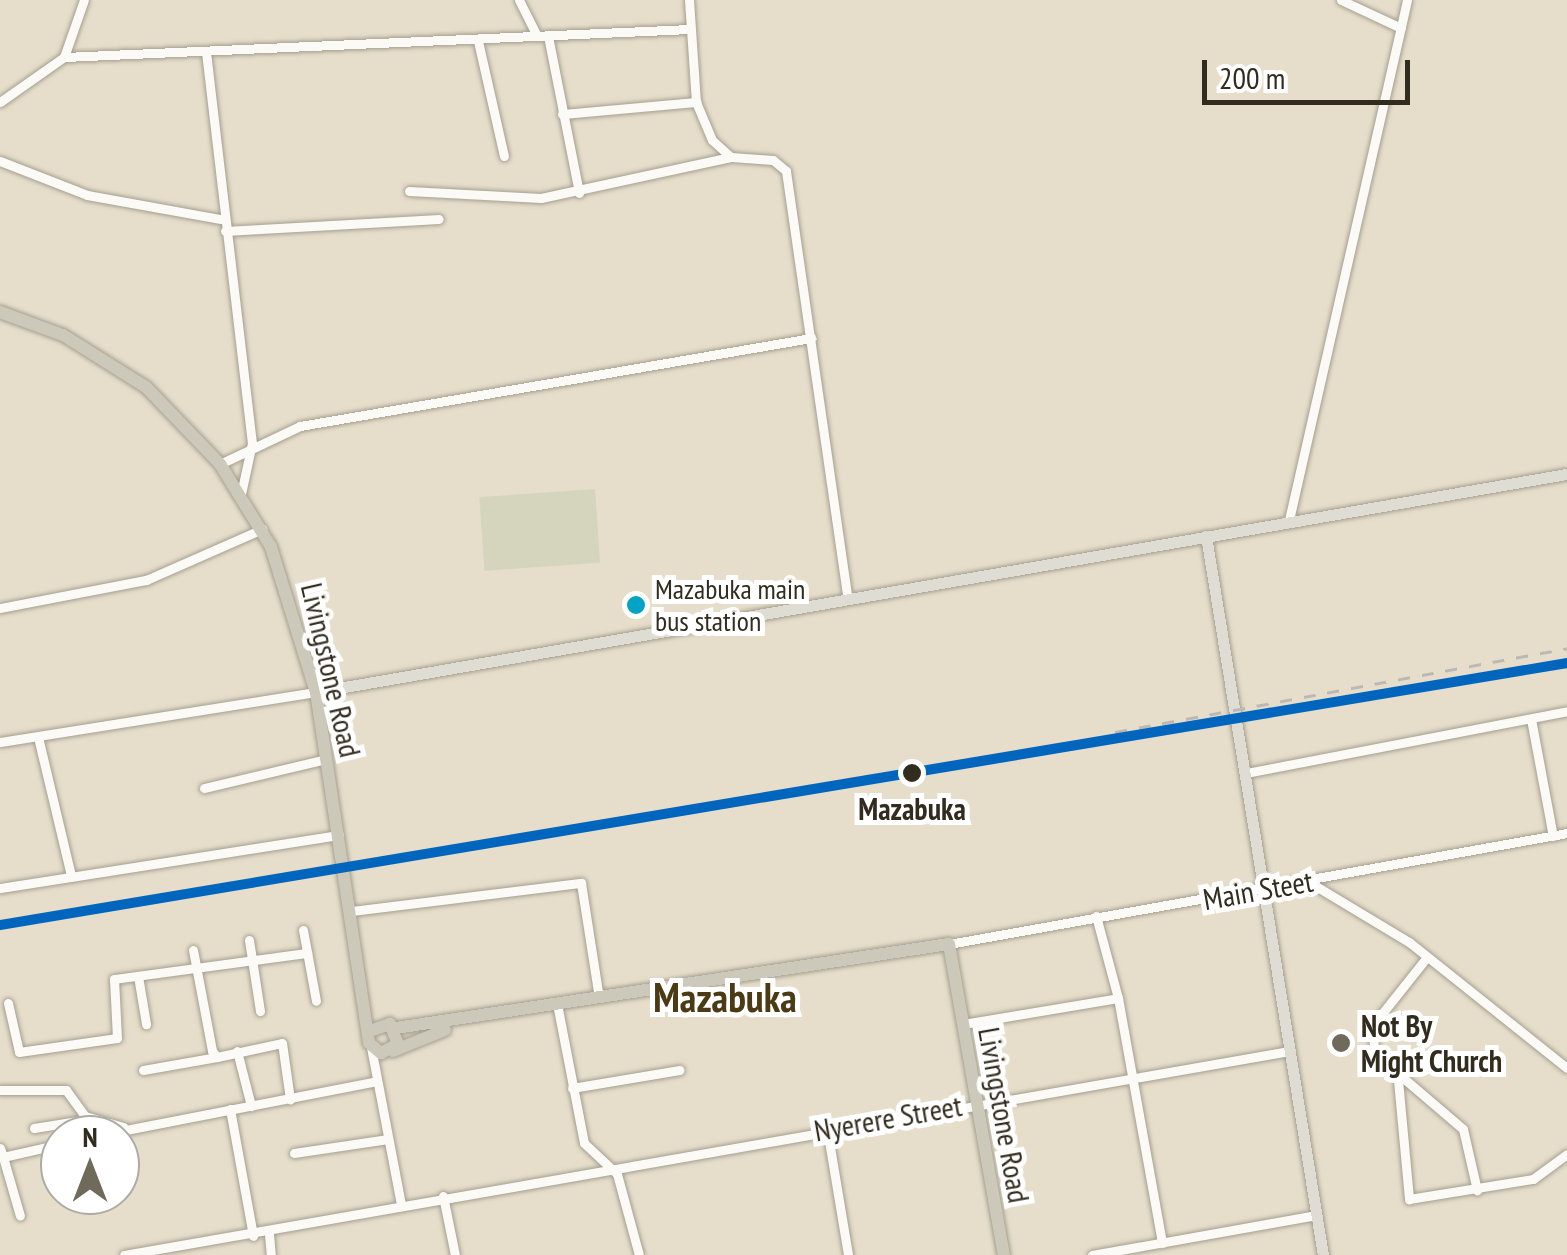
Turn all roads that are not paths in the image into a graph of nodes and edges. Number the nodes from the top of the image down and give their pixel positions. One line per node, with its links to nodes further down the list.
1 (84, 0): 11 (street)
2 (519, 0): 8 (street)
3 (689, 0): 7 (street)
4 (1341, 0): 6 (street)
5 (1406, 0): 6 (street)
6 (1400, 28): 29 (street)
7 (690, 30): 8 (street); 13 (street)
8 (543, 36): 9 (street); 14 (street)
9 (478, 41): 10 (street); 15 (street)
10 (206, 52): 11 (street); 20 (street)
11 (64, 57): 12 (street)
12 (0, 102)
13 (696, 102): 14 (street); 16 (street)
14 (562, 114): 19 (street)
15 (504, 156)
16 (731, 157): 19 (street); 24 (street)
17 (0, 161): 20 (street)
18 (410, 191): 19 (street)
19 (579, 193)
20 (221, 219): 22 (street)
21 (440, 219): 22 (street)
22 (225, 232): 25 (street)
23 (0, 312): 26 (highway, Livingstone Road)
24 (812, 338): 25 (street); 32 (street)
25 (252, 443): 26 (street); 28 (street)
26 (220, 464): 28 (highway, Livingstone Road)
27 (1567, 474): 29 (main road)
28 (241, 494): 30 (highway, Livingstone Road)
29 (1289, 520): 31 (main road)
30 (262, 529): 33 (street); 34 (highway, Livingstone Road)
31 (1206, 536): 32 (main road); 40 (main road)
32 (848, 600): 34 (main road)
33 (0, 608)
34 (316, 692): 37 (street); 39 (highway, Livingstone Road)
35 (1567, 711): 36 (street)
36 (1531, 719): 40 (street); 42 (street)
37 (38, 738): 38 (street); 47 (street)
38 (0, 742)
39 (327, 759): 41 (street); 44 (highway, Livingstone Road)
40 (1246, 773): 50 (main road)
41 (204, 788)
42 (1551, 823): 45 (street); 46 (street)
43 (1567, 833): 45 (street, Main Steet)
44 (340, 835): 47 (street); 51 (highway, Livingstone Road)
45 (1553, 836): 46 (street, Main Steet)
46 (1541, 838): 48 (street, Main Steet)
47 (71, 875): 49 (street)
48 (1309, 882): 50 (street, Main Steet); 58 (street)
49 (0, 888)
50 (1266, 890): 52 (street, Main Steet); 75 (main road)
51 (352, 910): 64 (street); 71 (highway, Livingstone Road)
52 (1096, 916): 55 (street, Main Steet); 62 (street)
53 (303, 930): 57 (street)
54 (249, 940): 59 (street)
55 (949, 944): 64 (highway); 69 (highway, Livingstone Road)
56 (194, 950): 60 (street)
57 (307, 953): 59 (street); 63 (street)
58 (1427, 957): 78 (street); 83 (street)
59 (252, 962): 60 (street); 67 (street)
60 (197, 970): 61 (street); 77 (street)
61 (138, 976): 65 (street); 68 (street)
62 (1118, 998): 69 (street); 82 (street)
63 (316, 1001)
64 (599, 1002): 66 (highway)
65 (8, 1003)
66 (558, 1008): 70 (highway); 84 (street)
67 (260, 1011)
68 (146, 1024)
69 (963, 1024): 87 (highway, Livingstone Road)
70 (456, 1026): 72 (highway); 76 (highway)
71 (376, 1027): 72 (highway); 73 (highway, Livingstone Road)
72 (396, 1028): 76 (highway)
73 (371, 1046): 76 (highway); 81 (street)
74 (237, 1051): 77 (street); 86 (street); 88 (street)
75 (1289, 1051): 82 (street, Nyerere Street); 104 (main road)
76 (389, 1052): 81 (street)
77 (216, 1058): 79 (street)
78 (1567, 1068)
79 (143, 1070)
80 (680, 1070): 84 (street)
81 (376, 1078): 86 (street); 95 (street)
82 (1130, 1078): 87 (street, Nyerere Street); 108 (street)
83 (1398, 1080): 101 (street); 101 (street)
84 (572, 1088): 100 (street)
85 (0, 1090): 90 (street)
86 (290, 1098): 88 (street)
87 (977, 1103): 94 (street, Nyerere Street); 114 (highway, Livingstone Road)
88 (251, 1106): 89 (street)
89 (230, 1109): 91 (street); 107 (street)
90 (87, 1115)
91 (140, 1125)
92 (40, 1127): 93 (street)
93 (34, 1128)
94 (826, 1128): 100 (street, Nyerere Street); 113 (street)
95 (388, 1139): 98 (street); 103 (street)
96 (40, 1147): 97 (street)
97 (2, 1152): 105 (street)
98 (294, 1153)
99 (1567, 1154): 101 (street)
100 (606, 1167): 102 (street, Nyerere Street); 112 (street)
101 (1477, 1190)
102 (444, 1196): 103 (street, Nyerere Street); 111 (street)
103 (400, 1204): 106 (street, Nyerere Street)
104 (1316, 1215): 108 (street); 116 (main road)
105 (20, 1216)
106 (269, 1234): 107 (street, Nyerere Street); 110 (street)
107 (253, 1236): 109 (street, Nyerere Street)
108 (1162, 1243): 115 (street)
109 (124, 1255)
110 (272, 1255)
111 (454, 1255)
112 (639, 1255)
113 (848, 1255)
114 (1004, 1255)
115 (1092, 1255)
116 (1323, 1255)

